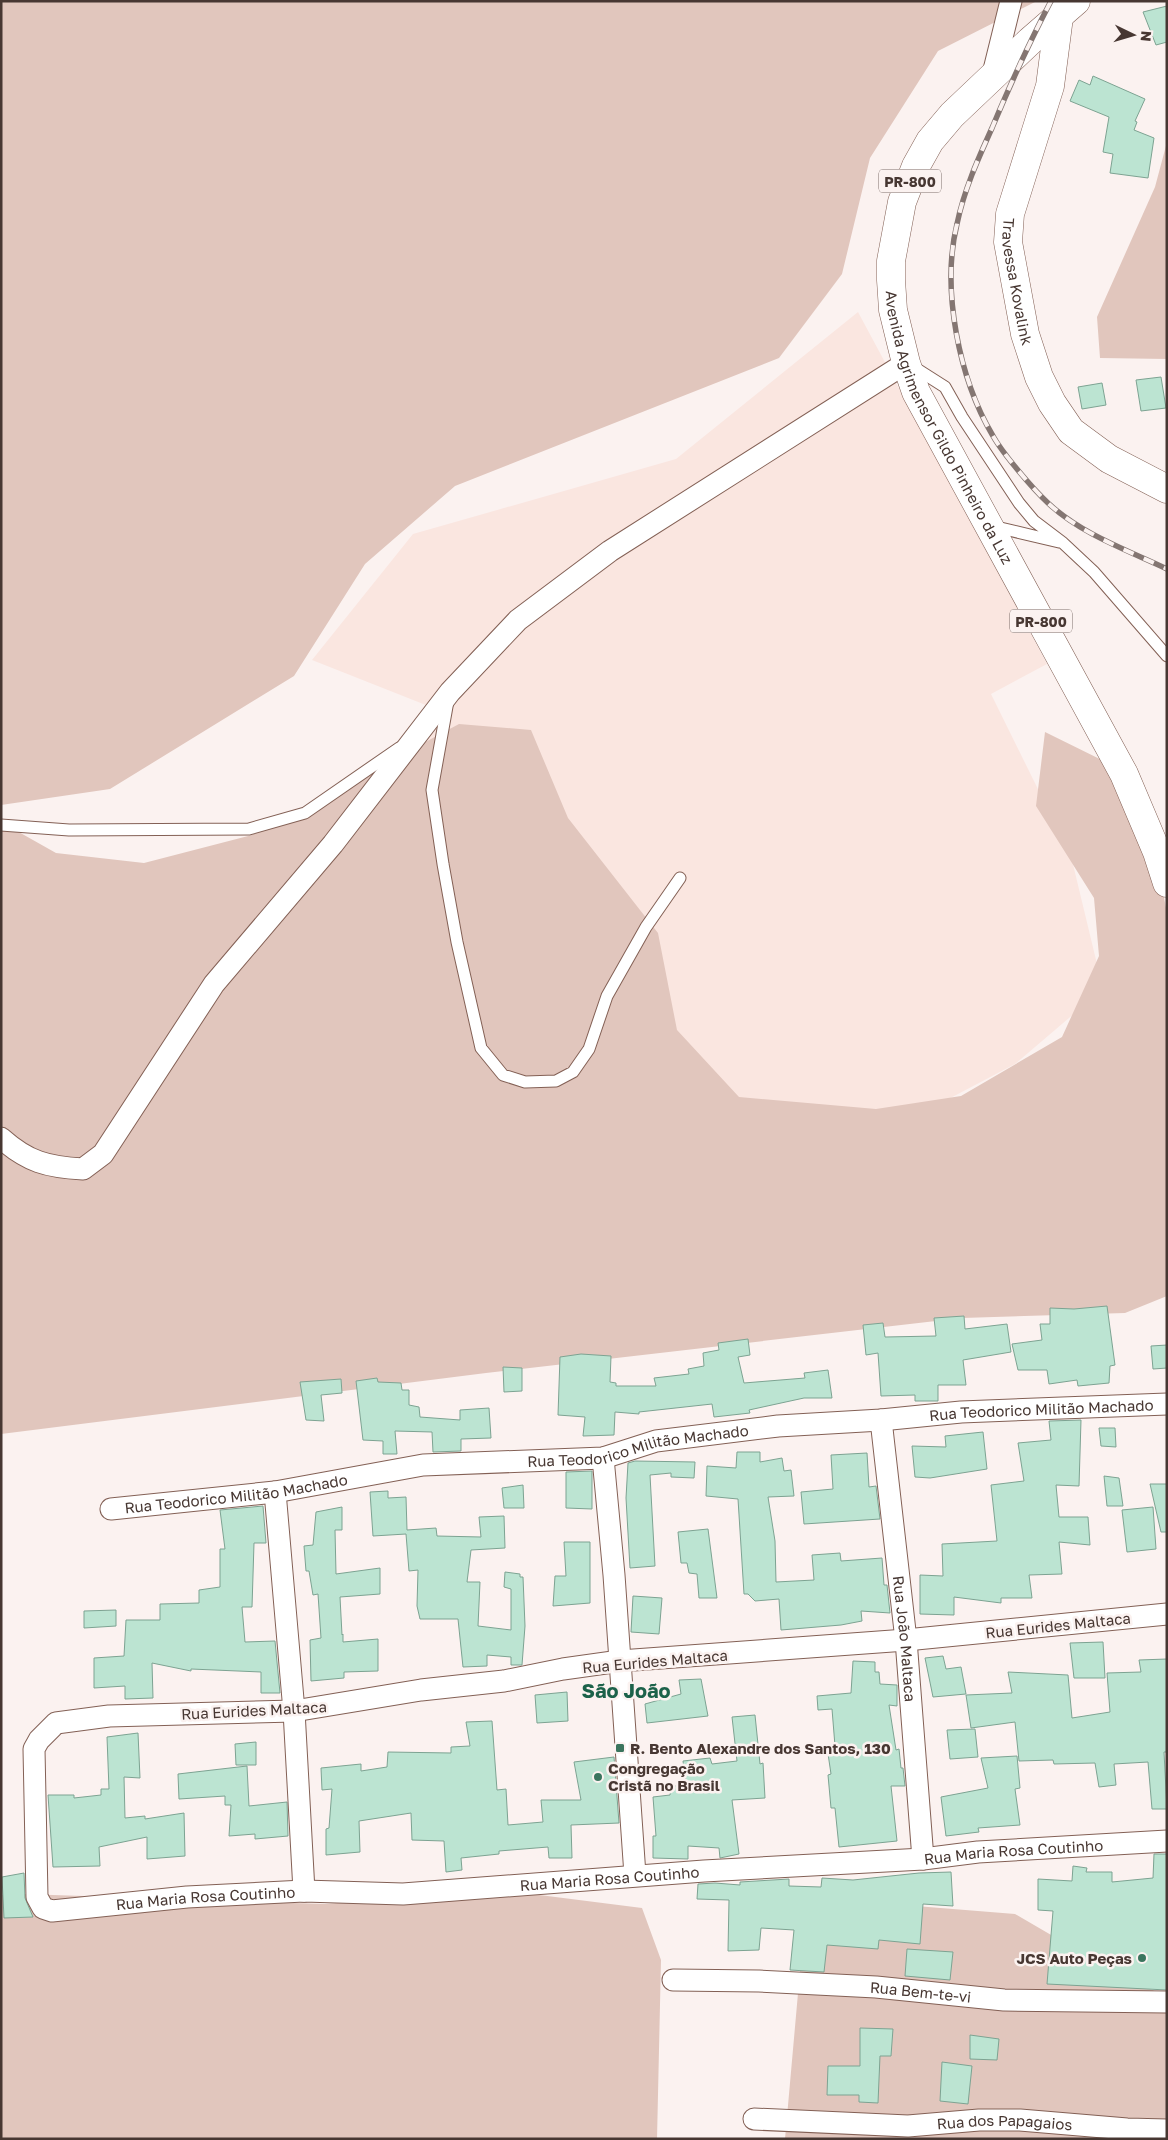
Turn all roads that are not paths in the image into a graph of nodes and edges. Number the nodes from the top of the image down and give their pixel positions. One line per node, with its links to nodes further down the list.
1 (1011, 1): 3 (street)
2 (1068, 9): 3 (main road, Avenida Agrimensor Gildo Pinheiro da Luz / PR-800); 5 (main road, Travessa Kovalink)
3 (992, 78): 4 (main road, Avenida Agrimensor Gildo Pinheiro da Luz / PR-800)
4 (906, 363): 6 (main road, Avenida Agrimensor Gildo Pinheiro da Luz / PR-800); 7 (lane); 9 (street)
5 (1161, 481)
6 (988, 525): 7 (lane); 13 (main road, Avenida Agrimensor Gildo Pinheiro da Luz / PR-800)
7 (1063, 543): 8 (lane)
8 (1167, 656)
9 (450, 692): 10 (street); 12 (lane)
10 (415, 737): 11 (lane); 14 (street)
11 (1, 824)
12 (680, 878)
13 (1167, 883)
14 (1, 1138)
15 (1167, 1404): 16 (street, Rua Teodorico Militão Machado)
16 (881, 1420): 17 (street, Rua Teodorico Militão Machado); 21 (street, Rua João Maltaca)
17 (603, 1458): 18 (street, Rua Teodorico Militão Machado); 22 (street)
18 (275, 1492): 19 (street, Rua Teodorico Militão Machado); 23 (street)
19 (111, 1509)
20 (1167, 1614): 21 (street, Rua Eurides Maltaca)
21 (906, 1640): 22 (street, Rua Eurides Maltaca); 25 (street, Rua João Maltaca)
22 (620, 1661): 23 (street, Rua Eurides Maltaca); 26 (street)
23 (294, 1710): 27 (street); 28 (street, Rua Eurides Maltaca)
24 (1167, 1841): 25 (street, Rua Maria Rosa Coutinho)
25 (923, 1859): 26 (street, Rua Maria Rosa Coutinho)
26 (635, 1875): 27 (street, Rua Maria Rosa Coutinho)
27 (304, 1891): 28 (street, Rua Maria Rosa Coutinho)
28 (52, 1911)
29 (673, 1980): 30 (street, Rua Bem-te-vi)
30 (1167, 2002)
31 (754, 2119): 32 (street, Rua dos Papagaios)
32 (1167, 2130)

